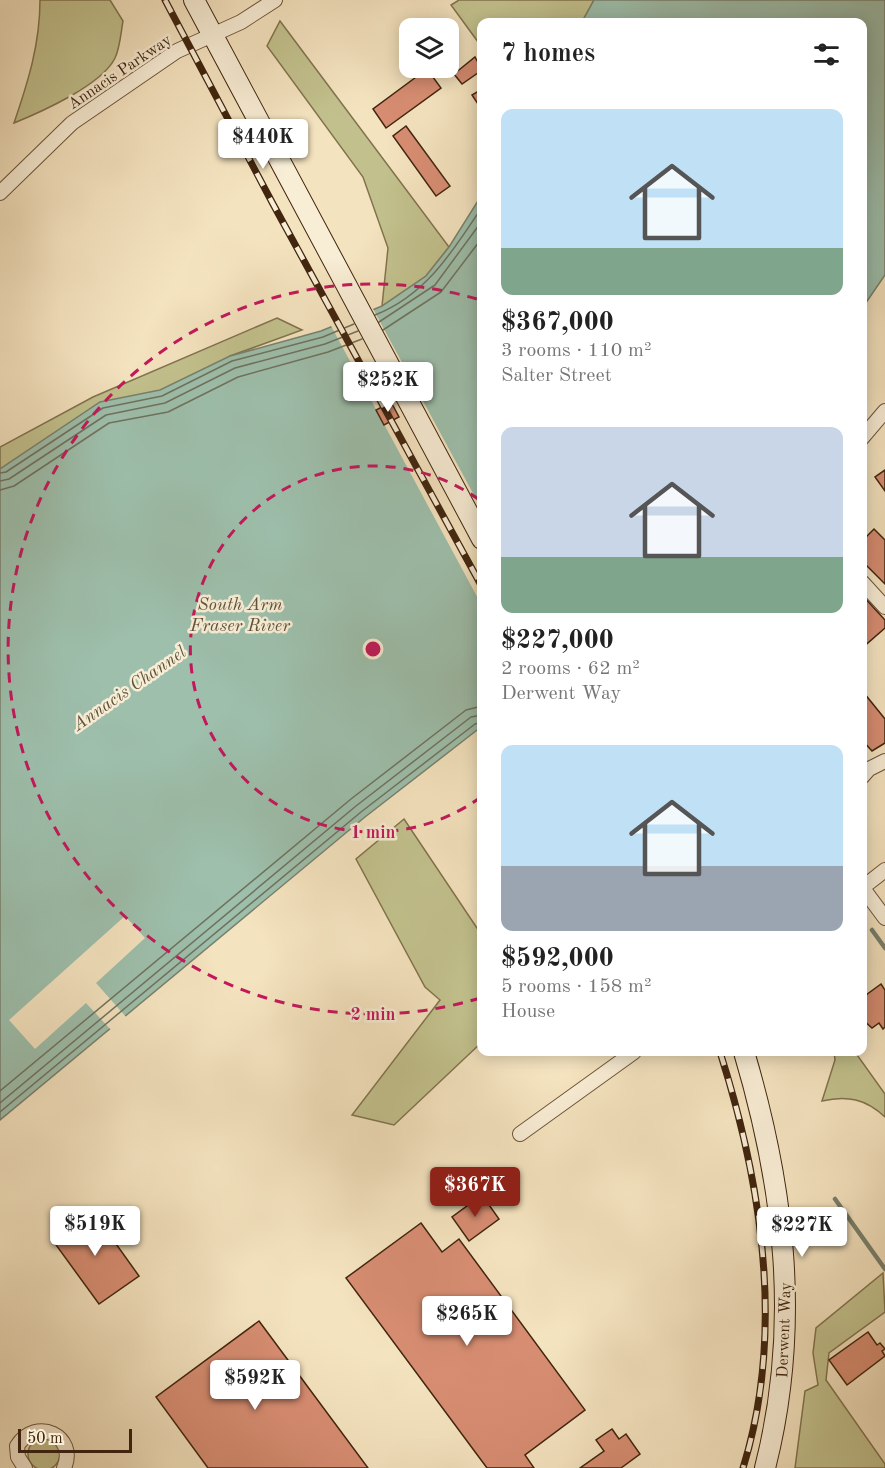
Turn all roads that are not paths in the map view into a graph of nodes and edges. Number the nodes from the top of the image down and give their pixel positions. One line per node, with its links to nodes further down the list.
1 (194, 0): 3 (main road)
2 (275, 0): 3 (street, Annacis Parkway)
3 (214, 34): 4 (street, Annacis Parkway); 7 (main road)
4 (0, 193)
5 (885, 411): 6 (street)
6 (867, 432)
7 (477, 530)
8 (867, 587): 9 (street)
9 (885, 607)
10 (885, 761): 11 (street)
11 (867, 767)
12 (885, 870): 13 (street)
13 (867, 883)
14 (867, 894): 15 (street)
15 (885, 918)
16 (628, 1056): 18 (street)
17 (745, 1056): 21 (main road, Derwent Way)
18 (520, 1134)
19 (24, 1468): 20 (street)
20 (64, 1468)
21 (765, 1468)

